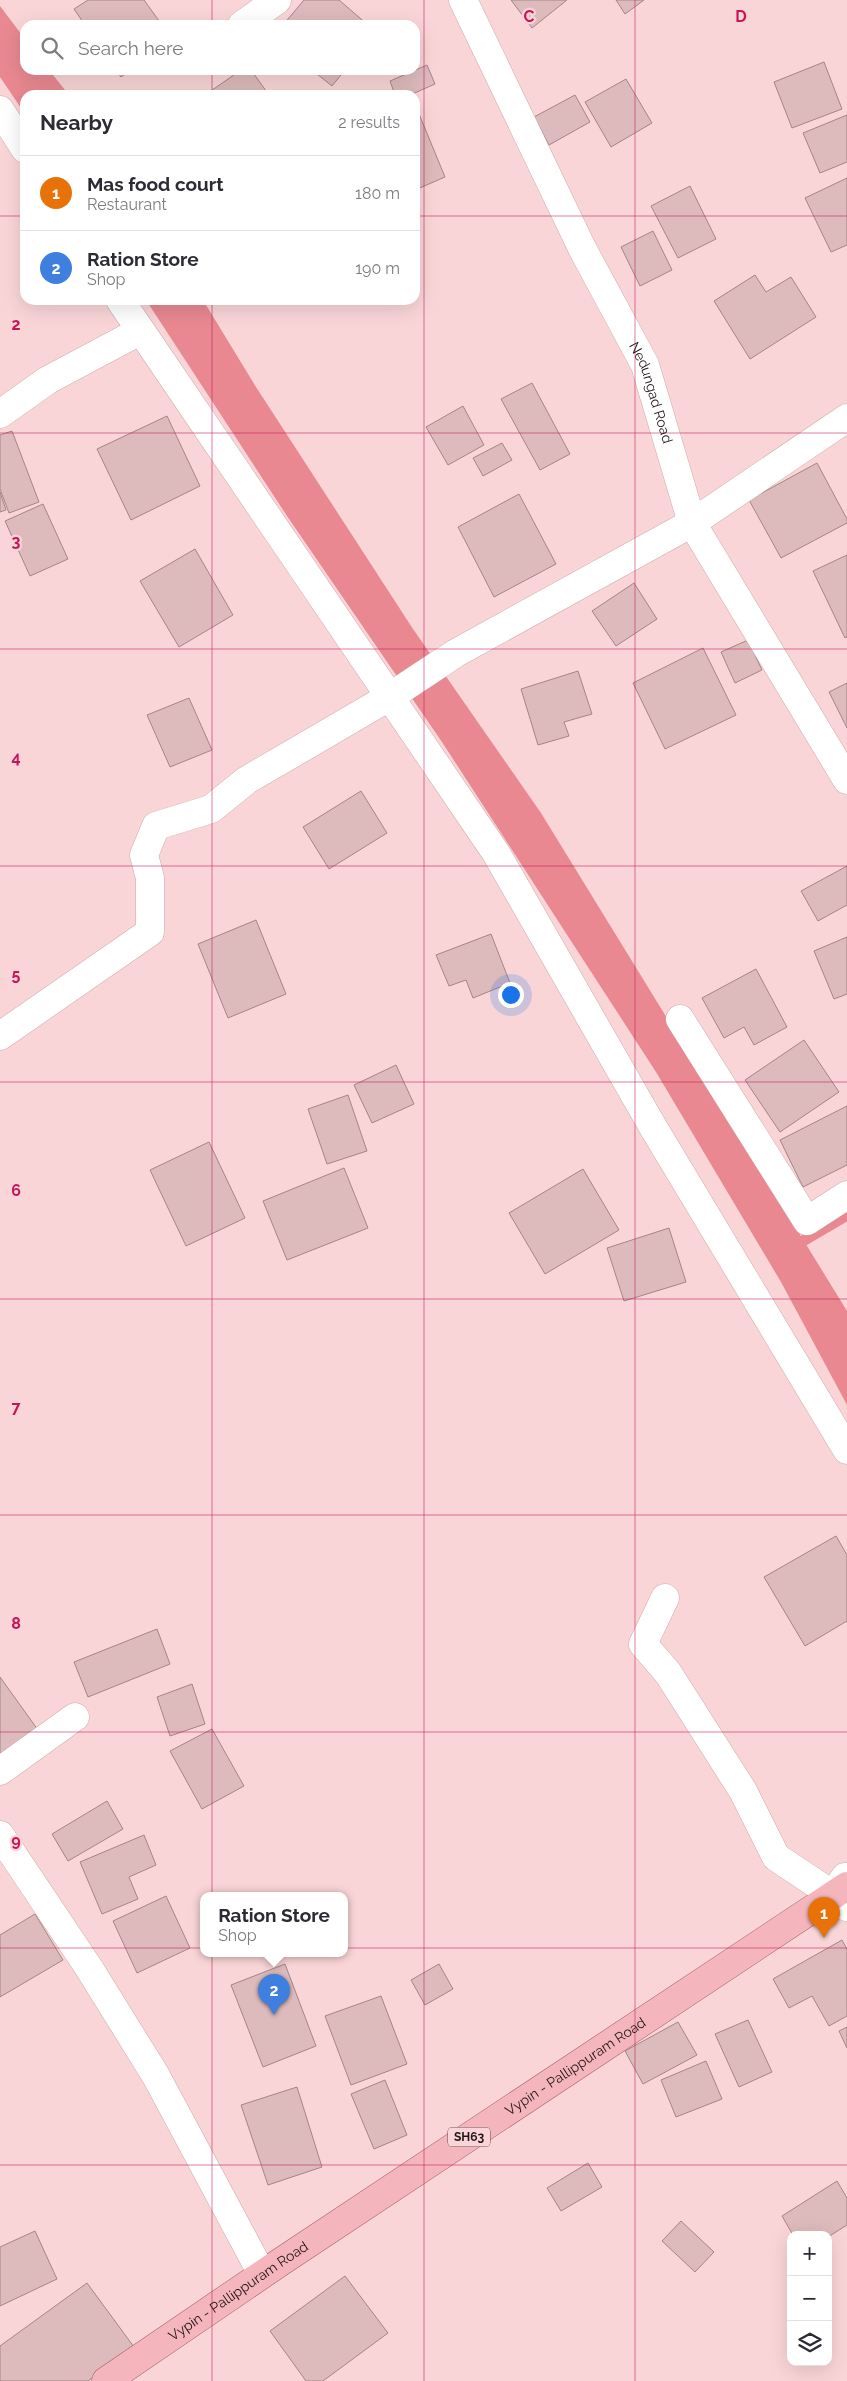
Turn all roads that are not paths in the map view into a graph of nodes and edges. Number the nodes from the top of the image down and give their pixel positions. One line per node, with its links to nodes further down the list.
1 (277, 0): 3 (street)
2 (463, 0): 10 (street, Nedungad Road)
3 (249, 20)
4 (0, 110): 5 (street)
5 (20, 141)
6 (123, 305): 7 (street)
7 (140, 331): 8 (street); 11 (street)
8 (0, 414)
9 (847, 418): 10 (street)
10 (692, 523): 11 (street); 12 (street, Nedungad Road)
11 (391, 696): 14 (street); 16 (street)
12 (847, 780)
13 (680, 1018): 15 (street)
14 (0, 1036)
15 (847, 1195)
16 (847, 1450)
17 (665, 1598): 21 (street)
18 (75, 1717): 19 (street)
19 (0, 1771)
20 (0, 1835): 22 (street)
21 (843, 1891): 22 (main road, Vypin - Pallippuram Road / SH63)
22 (262, 2274): 23 (main road, Vypin - Pallippuram Road / SH63)
23 (106, 2381)

